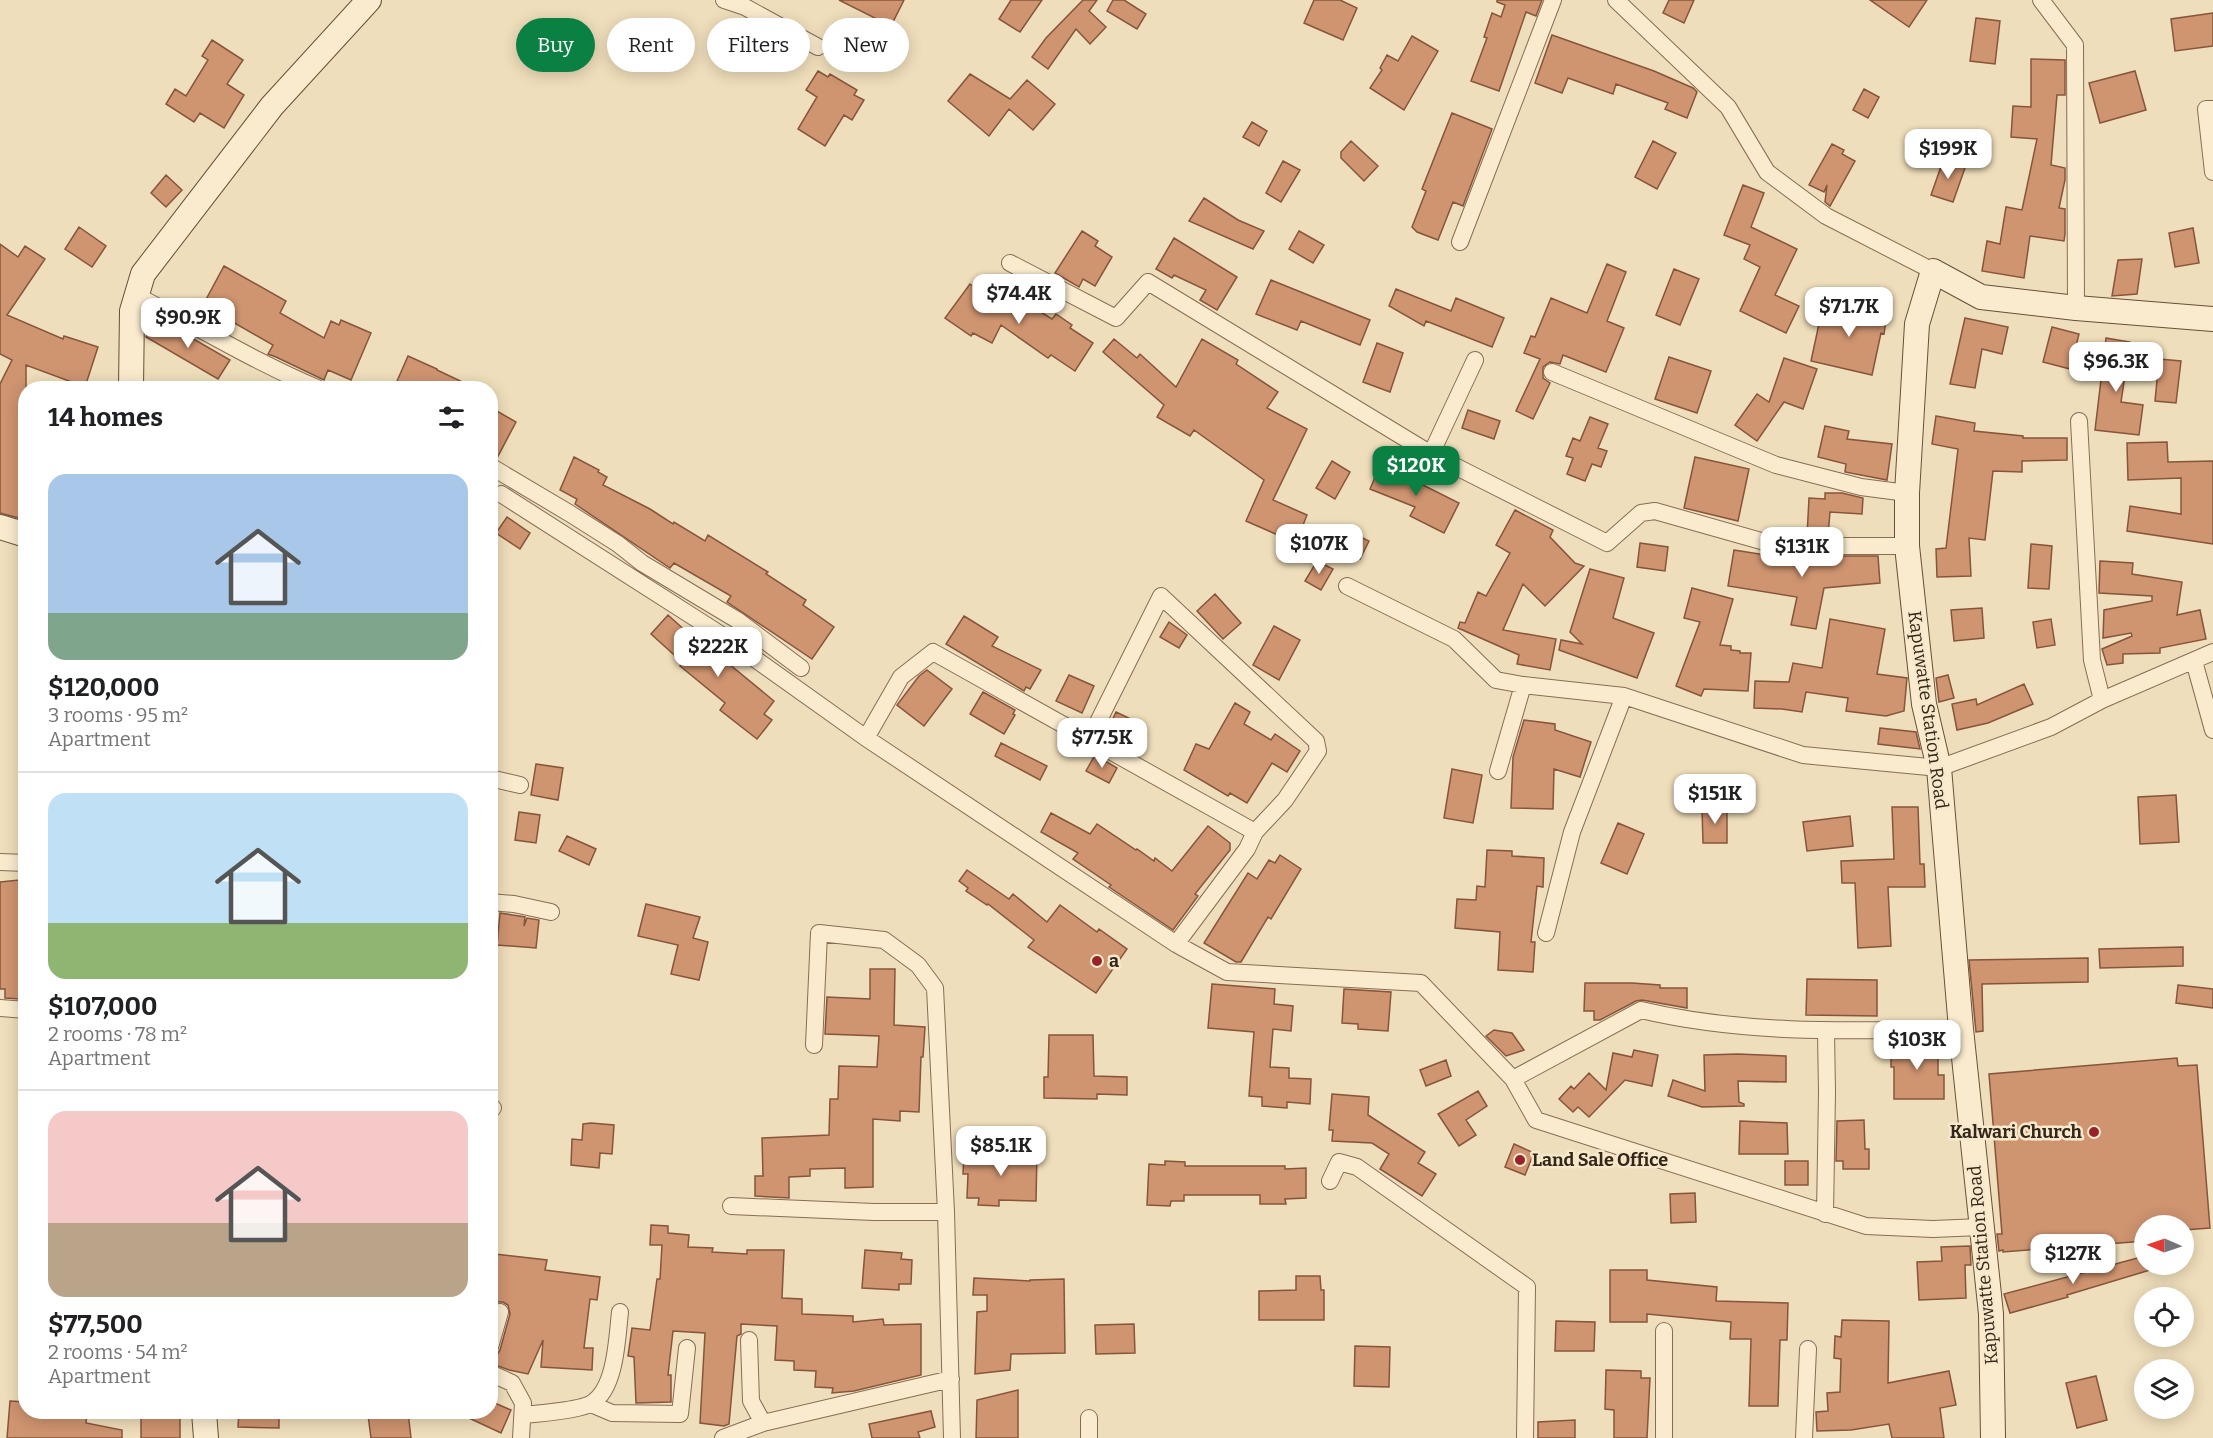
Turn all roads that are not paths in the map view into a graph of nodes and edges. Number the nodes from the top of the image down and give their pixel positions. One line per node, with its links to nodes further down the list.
1 (369, 0): 12 (street)
2 (724, 0): 6 (street)
3 (1553, 0): 9 (street)
4 (1616, 0): 11 (street)
5 (2041, 0): 13 (street)
6 (818, 47)
7 (2213, 109): 8 (street)
8 (2213, 172)
9 (1460, 242)
10 (1010, 263): 20 (street)
11 (1933, 271): 13 (street); 22 (street, Kapuwatte Station Road)
12 (136, 296): 17 (street); 18 (street)
13 (2076, 308): 14 (street)
14 (2213, 319)
15 (1475, 360): 20 (street)
16 (1552, 372): 22 (street)
17 (131, 381)
18 (301, 381)
19 (2079, 422): 33 (street)
20 (1431, 454): 26 (street)
21 (498, 471): 30 (street)
22 (1906, 493): 26 (street, Kapuwatte Station Road)
23 (501, 494): 35 (street)
24 (0, 527): 25 (street)
25 (18, 533)
26 (1907, 546): 37 (street, Kapuwatte Station Road)
27 (1347, 586): 31 (street)
28 (2213, 652): 29 (street)
29 (2194, 661): 33 (street); 34 (street)
30 (801, 668)
31 (1523, 685): 32 (street); 38 (street)
32 (1624, 696): 37 (street); 46 (street)
33 (2102, 700): 37 (street)
34 (2213, 730)
35 (866, 738): 36 (street); 47 (street)
36 (1090, 738): 41 (street); 41 (street)
37 (1939, 768): 50 (street, Kapuwatte Station Road)
38 (1498, 771)
39 (498, 780): 40 (street)
40 (520, 785)
41 (1255, 832): 47 (street)
42 (0, 862): 43 (street)
43 (18, 863)
44 (498, 903): 45 (street)
45 (551, 912)
46 (1546, 933)
47 (1176, 944): 53 (street)
48 (0, 1008): 49 (street)
49 (18, 1009)
50 (1961, 1029): 51 (street); 58 (street, Kapuwatte Station Road)
51 (1826, 1032): 53 (street); 57 (street)
52 (814, 1045): 56 (street)
53 (1513, 1079): 57 (street)
54 (1330, 1181): 78 (street)
55 (731, 1206): 56 (street)
56 (946, 1212): 67 (street)
57 (1825, 1214): 58 (street)
58 (1982, 1227): 81 (street, Kapuwatte Station Road)
59 (500, 1312): 61 (street)
60 (620, 1312): 68 (street)
61 (498, 1319)
62 (1664, 1331): 79 (street)
63 (749, 1340): 72 (street)
64 (687, 1348): 68 (street)
65 (1808, 1349): 80 (street)
66 (498, 1377): 69 (street)
67 (951, 1379): 72 (street); 76 (street)
68 (591, 1404): 69 (street)
69 (522, 1415): 74 (street)
70 (1089, 1418): 77 (street)
71 (205, 1419): 73 (street)
72 (763, 1423): 75 (street)
73 (206, 1438)
74 (521, 1438)
75 (723, 1438)
76 (952, 1438)
77 (1089, 1438)
78 (1524, 1438)
79 (1664, 1438)
80 (1804, 1438)
81 (1993, 1438)

